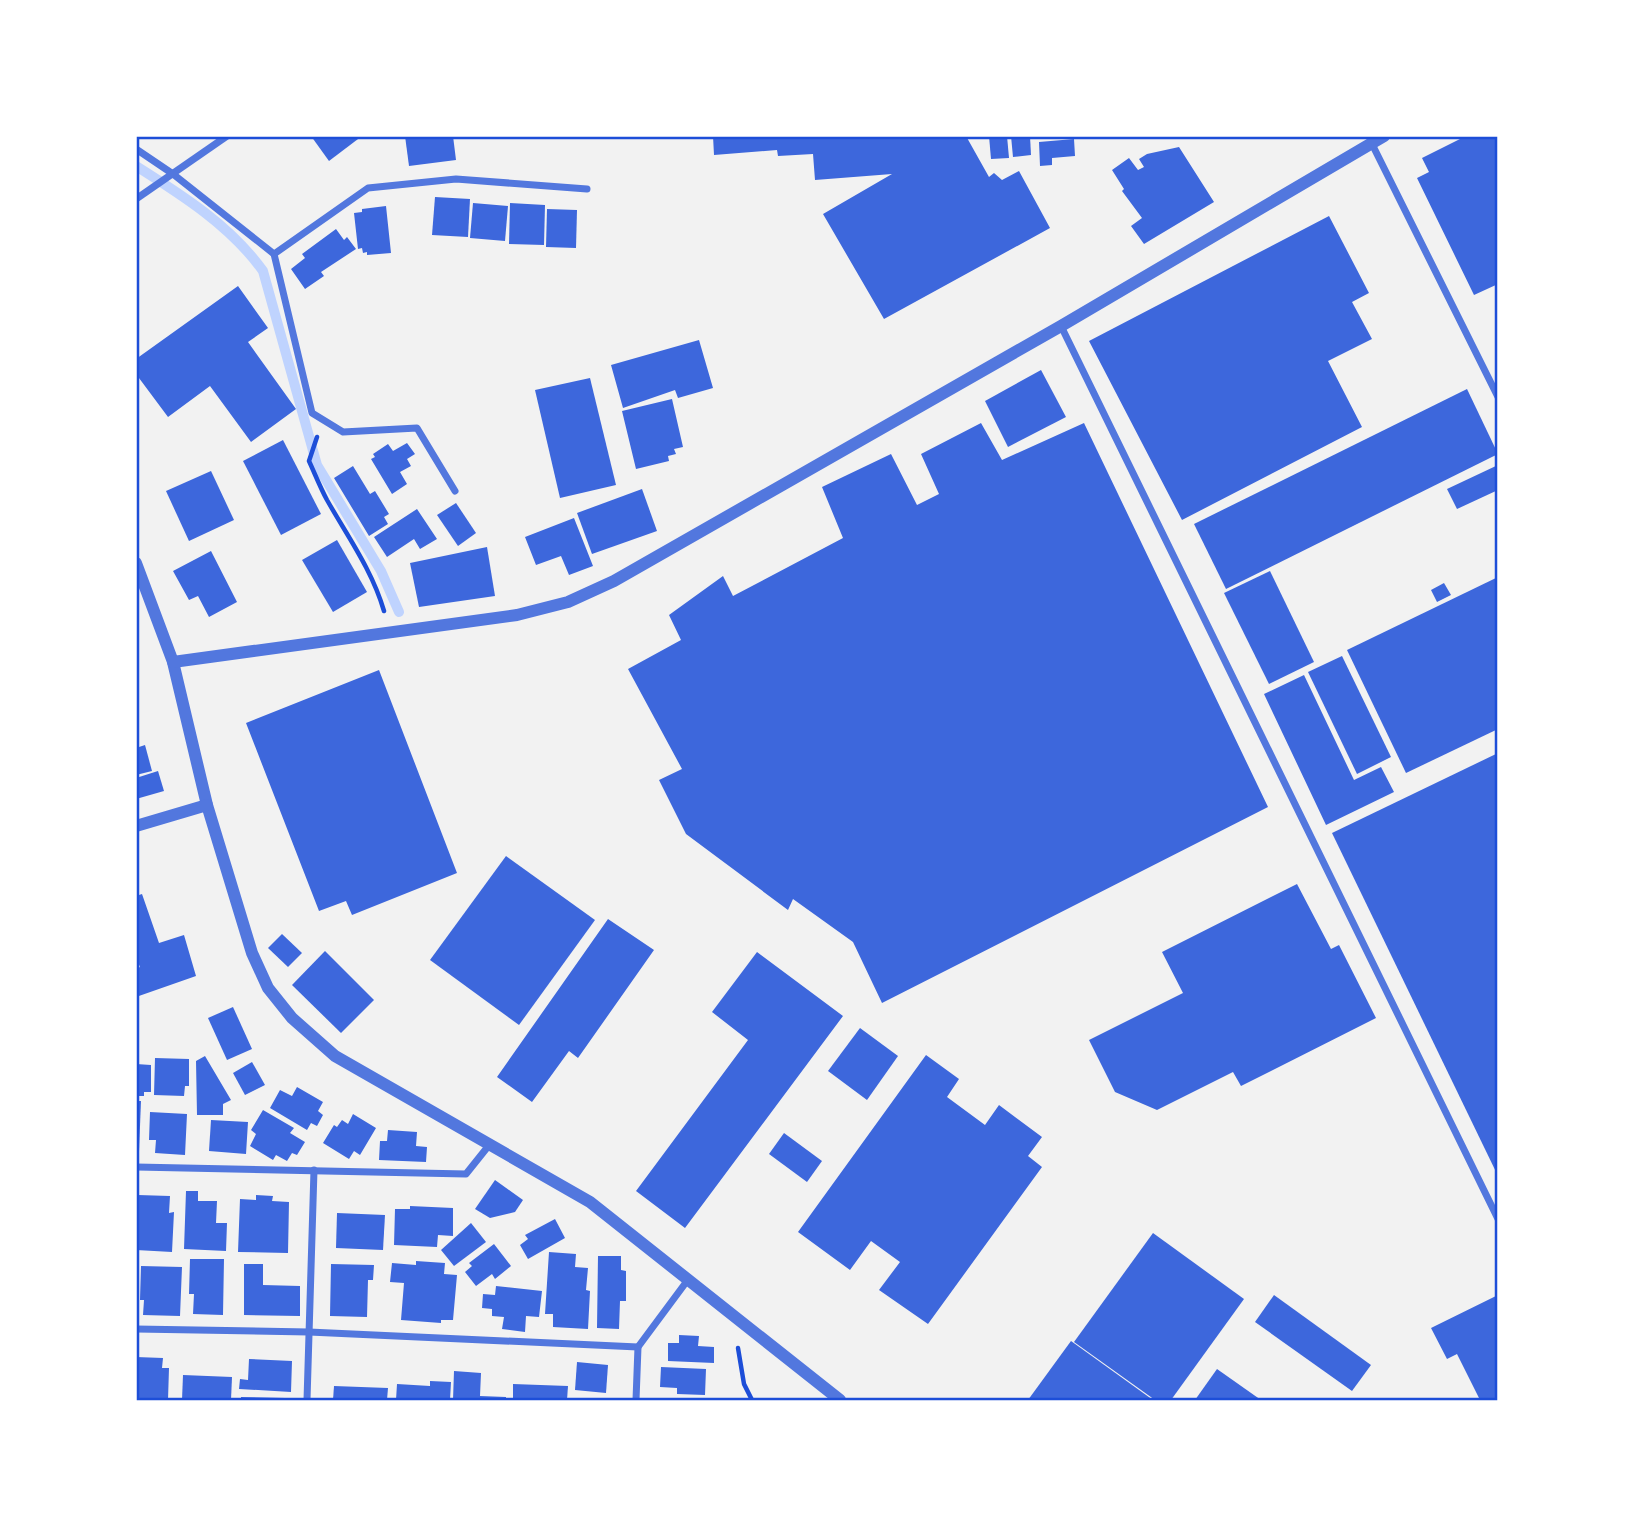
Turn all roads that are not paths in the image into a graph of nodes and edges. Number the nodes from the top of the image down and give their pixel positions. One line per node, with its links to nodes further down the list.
1 (227, 136): 5 (street)
2 (1384, 136): 3 (street)
3 (1372, 144): 9 (street); 10 (street)
4 (136, 149): 5 (street)
5 (173, 174): 7 (street); 8 (street)
6 (587, 189): 8 (street)
7 (136, 200)
8 (274, 254): 11 (street)
9 (1062, 326): 13 (street); 19 (street)
10 (1497, 397)
11 (455, 491)
12 (136, 563): 13 (street)
13 (173, 662): 14 (street)
14 (207, 805): 15 (street); 16 (street)
15 (136, 827)
16 (490, 1144): 18 (street); 20 (street)
17 (136, 1167): 18 (street)
18 (314, 1170): 22 (street)
19 (1497, 1219)
20 (687, 1281): 23 (street); 26 (street)
21 (136, 1329): 22 (street)
22 (309, 1332): 23 (street); 24 (street)
23 (638, 1347): 25 (street)
24 (307, 1401)
25 (636, 1401)
26 (840, 1401)

